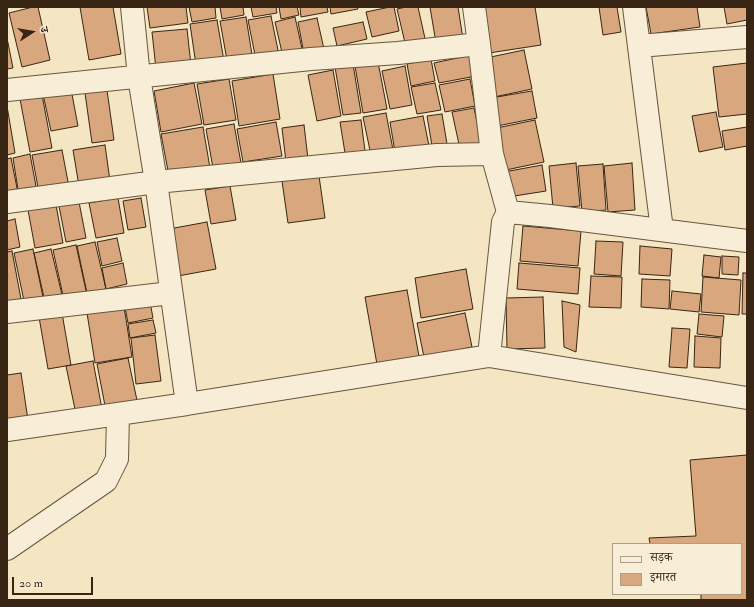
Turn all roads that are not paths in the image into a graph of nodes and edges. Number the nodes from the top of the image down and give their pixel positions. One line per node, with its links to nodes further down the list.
1 (132, 7): 7 (street)
2 (474, 7): 5 (street)
3 (634, 7): 6 (street)
4 (747, 37): 6 (street)
5 (479, 44): 7 (street); 9 (street)
6 (639, 46): 13 (street)
7 (139, 77): 8 (street); 10 (street)
8 (7, 90)
9 (492, 154): 10 (street); 12 (street)
10 (156, 182): 11 (street); 15 (street)
11 (7, 202)
12 (508, 212): 13 (street); 17 (street)
13 (662, 230): 14 (street)
14 (747, 241)
15 (171, 293): 16 (street); 19 (street)
16 (7, 312)
17 (489, 356): 18 (street); 19 (street)
18 (747, 398)
19 (187, 404): 20 (street)
20 (118, 414): 21 (street); 22 (street)
21 (7, 430)
22 (7, 549)

